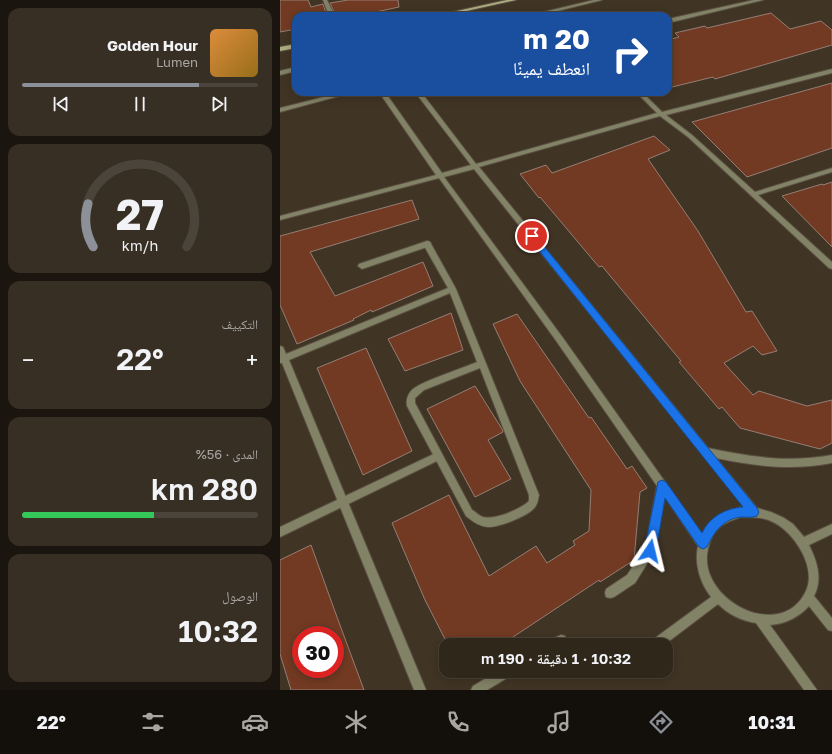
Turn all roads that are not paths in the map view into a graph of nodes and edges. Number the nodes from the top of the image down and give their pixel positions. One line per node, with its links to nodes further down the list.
1 (325, 0): 5 (street)
2 (514, 0): 6 (main road)
3 (600, 0): 7 (street)
4 (761, 0): 8 (street)
5 (330, 12)
6 (456, 12)
7 (548, 12)
8 (672, 20)
9 (292, 47): 10 (main road)
10 (280, 49)
11 (292, 70): 13 (street)
12 (832, 71): 19 (street)
13 (280, 73)
14 (335, 96): 18 (street)
15 (385, 96): 22 (street)
16 (421, 96): 20 (street)
17 (643, 96): 19 (street)
18 (280, 110)
19 (661, 114): 20 (street); 23 (street)
20 (474, 165): 22 (street); 30 (street)
21 (832, 170): 23 (street)
22 (439, 175): 24 (street); 33 (street)
23 (754, 194): 26 (street)
24 (280, 218)
25 (362, 266): 27 (street)
26 (832, 266)
27 (452, 288): 28 (street); 29 (street)
28 (281, 356): 34 (street)
29 (482, 364): 31 (street); 31 (street)
30 (706, 452): 32 (street); 35 (street)
31 (438, 456): 34 (street)
32 (832, 458)
33 (662, 485): 39 (street); 40 (street)
34 (343, 502): 37 (street); 47 (street)
35 (754, 512): 38 (street); 39 (street)
36 (832, 529): 38 (street)
37 (280, 532)
38 (803, 543): 41 (street)
39 (703, 544): 42 (street)
40 (610, 593)
41 (808, 597): 43 (street); 44 (street)
42 (718, 598): 43 (street); 45 (street)
43 (760, 620): 49 (street)
44 (832, 626)
45 (664, 638)
46 (497, 678): 48 (street)
47 (420, 690)
48 (477, 690)
49 (811, 690)

